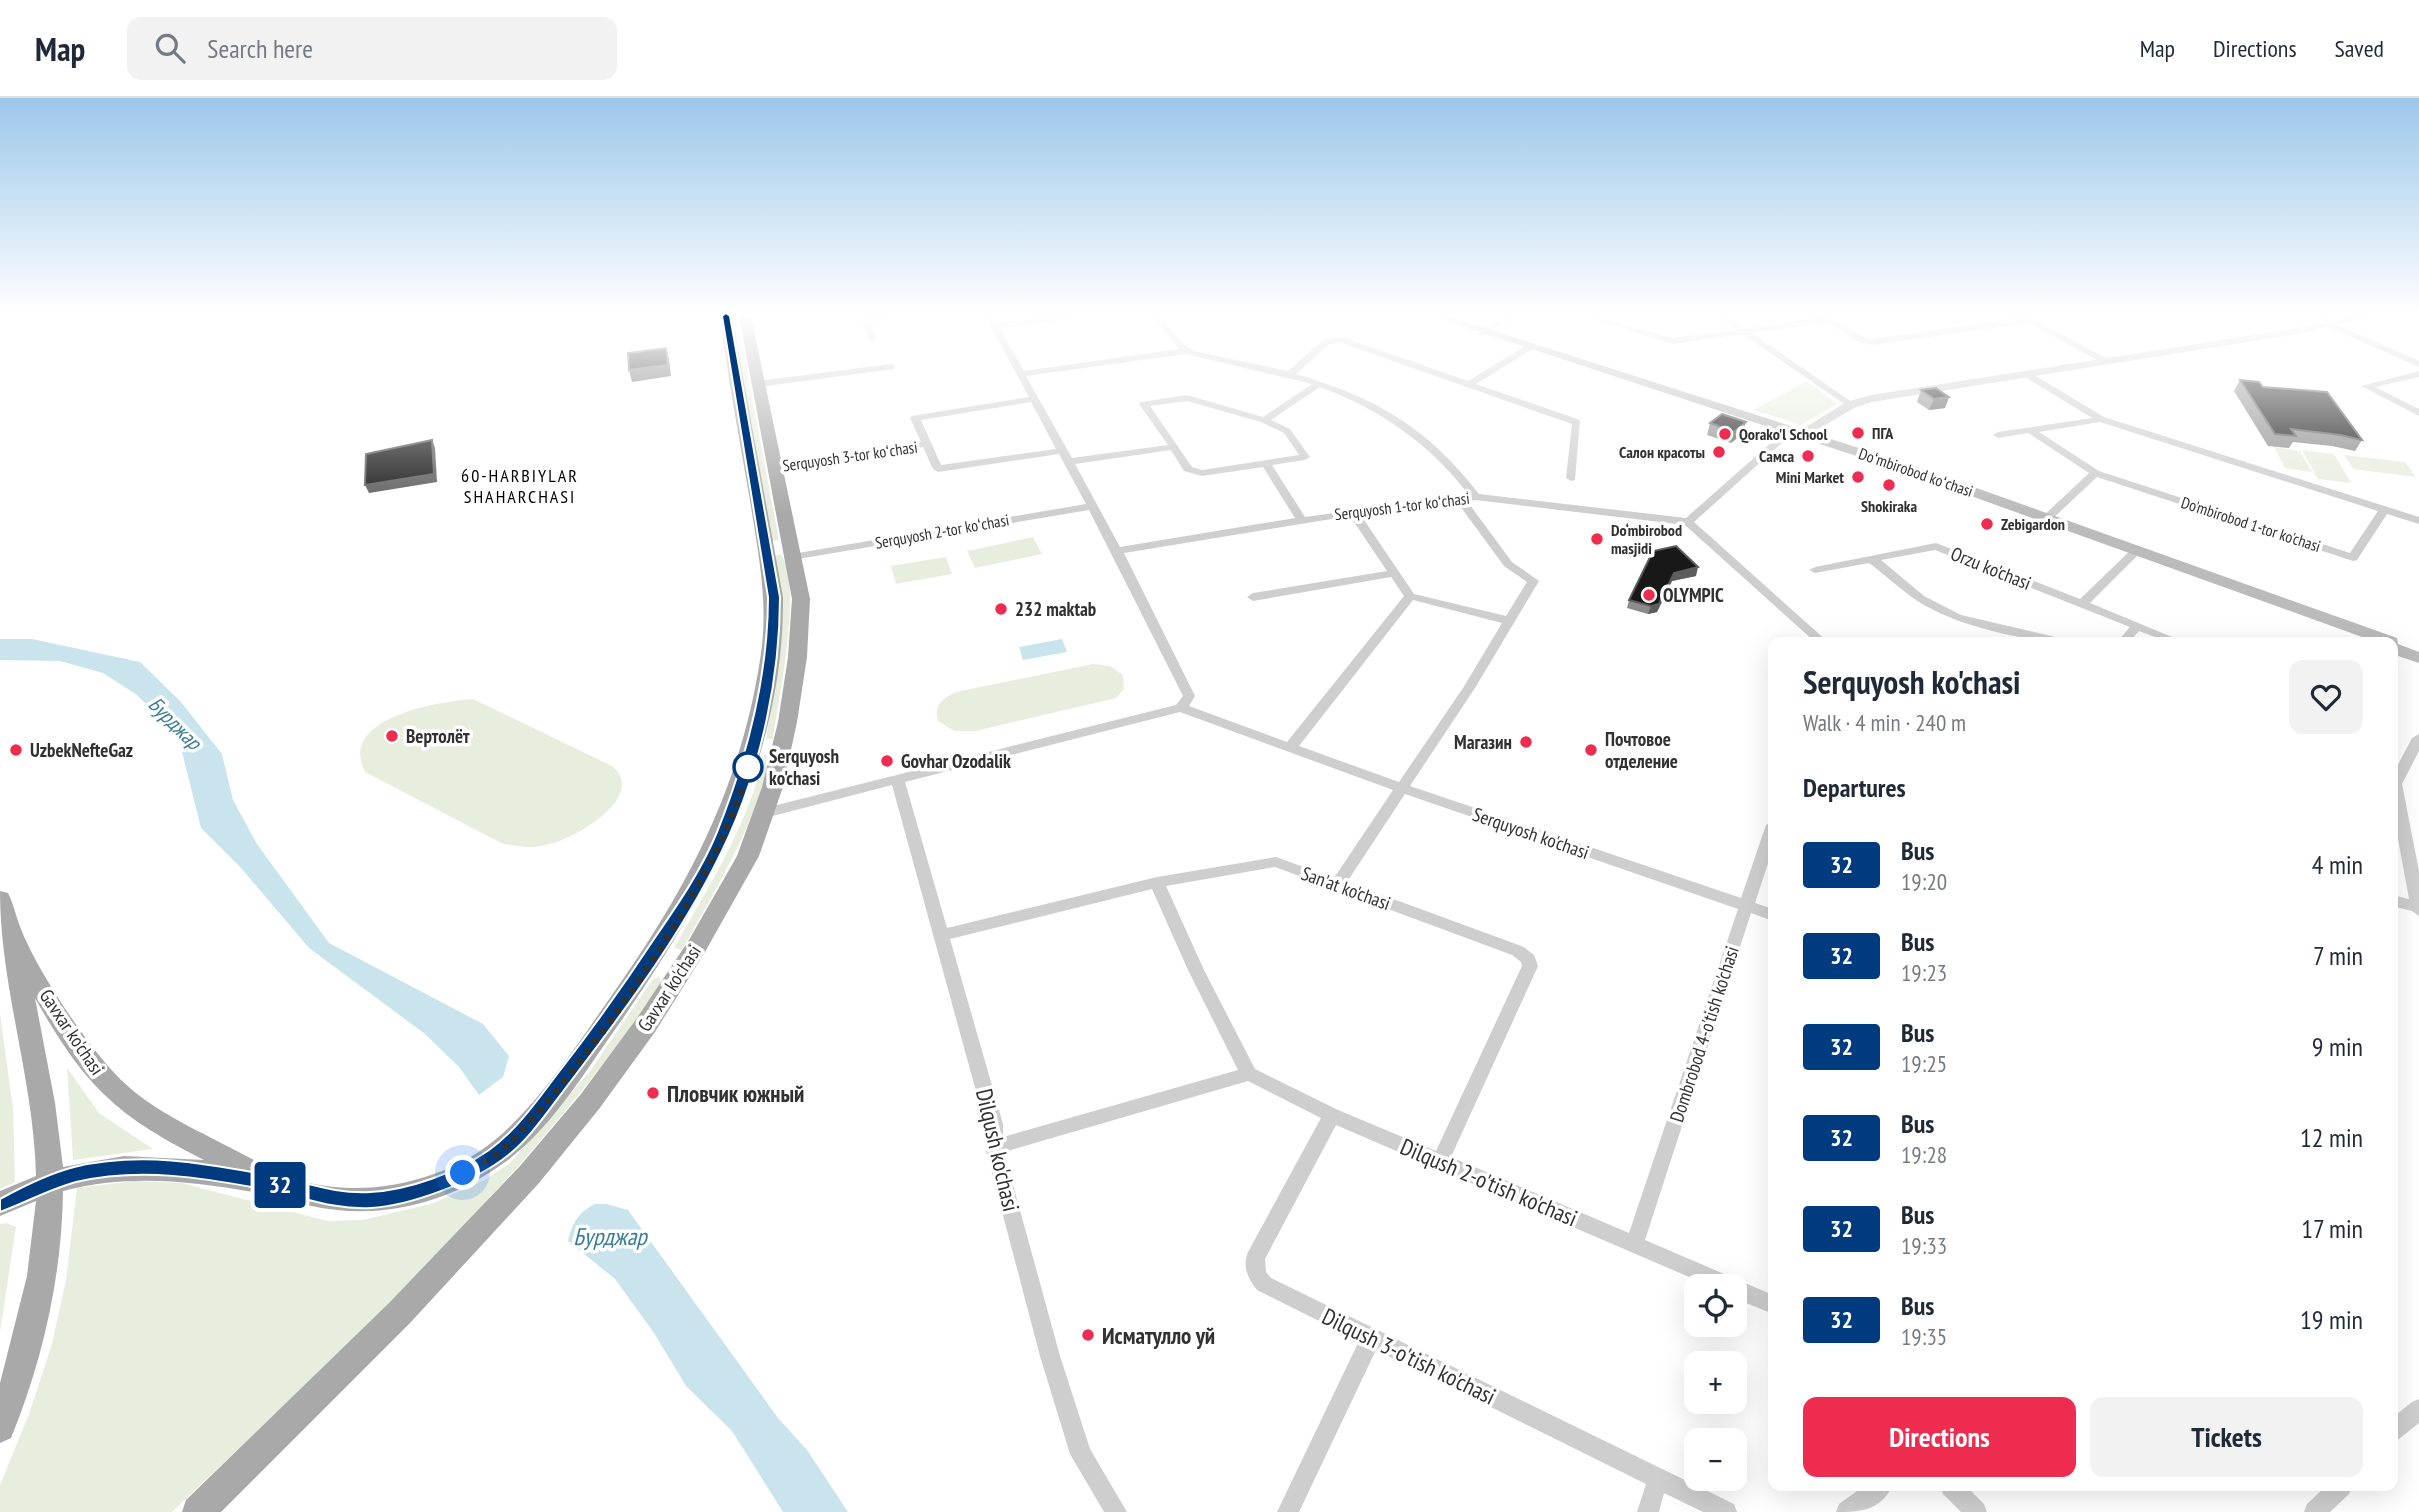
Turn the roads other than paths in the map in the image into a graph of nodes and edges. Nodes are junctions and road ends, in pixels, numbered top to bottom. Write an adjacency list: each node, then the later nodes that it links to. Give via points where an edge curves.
1 (737, 382): 38 (main road, Gavxar ko'chasi)
2 (774, 382): 12 (street)
3 (1027, 382): 14 (street)
4 (1312, 382): 13 (street)
5 (1468, 382): 11 (street)
6 (1632, 382): 20 (main road, Doʻmbirobod koʻchasi)
7 (1817, 382): 15 (street)
8 (1979, 382): 15 (street)
9 (2040, 382): 17 (street)
10 (2384, 382): 16 (street, via 2366,386)
11 (1471, 383): 28 (street, via 1577,422)
12 (758, 384): 26 (main road, Gavxar ko'chasi)
13 (1319, 384): 18 (street); 29 (street, via 1399,419 1457,469)
14 (1035, 399): 22 (street, Serquyosh 3-tor koʻchasi, via 915,418); 24 (street)
15 (1850, 405): 20 (street)
16 (2419, 413)
17 (2101, 419): 19 (street); 32 (street)
18 (1264, 420): 23 (street, via 1187,398 1144,404); 25 (street, via 1287,431 1305,457)
19 (2030, 430): 21 (street); 27 (street, Do'mbirobod 1-tor ko'chasi)
20 (1793, 435): 34 (main road, Doʻmbirobod koʻchasi); 37 (street)
21 (1998, 436)
22 (926, 444): 24 (street, Serquyosh 3-tor koʻchasi, via 938,469); 26 (street, Serquyosh 3-tor koʻchasi)
23 (1174, 447): 24 (street); 25 (street, via 1188,469 1198,473)
24 (1064, 457): 31 (street)
25 (1266, 464): 35 (street)
26 (774, 467): 39 (main road, Gavxar ko'chasi)
27 (2095, 473): 32 (street, Do'mbirobod 1-tor ko'chasi, via 2353,558); 34 (street)
28 (1572, 478)
29 (1476, 497): 30 (street, Serquyosh 1-tor koʻchasi); 37 (street, Serquyosh 1-tor koʻchasi)
30 (1459, 498): 33 (street, Serquyosh 1-tor koʻchasi); 48 (street, via 1508,564 1533,582)
31 (1092, 506): 39 (street, Serquyosh 2-tor koʻchasi); 40 (street)
32 (2384, 510): 36 (street)
33 (1353, 512): 35 (street, Serquyosh 1-tor koʻchasi); 44 (street)
34 (2046, 519): 41 (main road, Doʻmbirobod koʻchasi)
35 (1302, 520): 40 (street, Serquyosh 1-tor koʻchasi)
36 (2419, 521)
37 (1688, 522): 50 (street)
38 (765, 547): 39 (main road); 62 (main road, Gavxar ko'chasi, via 774,597 774,642)
39 (791, 550): 60 (main road, Gavxar ko'chasi, via 801,621)
40 (1117, 551): 58 (street, via 1189,696)
41 (2137, 551): 47 (street); 54 (main road, Doʻmbirobod koʻchasi); 55 (main road, Doʻmbirobod koʻchasi)
42 (1872, 559): 43 (street, Orzu ko'chasi); 47 (street, Orzu ko'chasi, via 1936,546); 51 (street, via 1920,598 1957,618)
43 (1815, 570)
44 (1395, 573): 45 (street); 46 (street)
45 (1410, 596): 48 (street); 61 (street)
46 (1253, 597)
47 (2082, 604): 49 (street, Orzu ko'chasi)
48 (1510, 621): 65 (street)
49 (2137, 626): 52 (street); 53 (street, Orzu ko'chasi)
50 (1816, 637)
51 (2039, 637)
52 (2127, 637)
53 (2165, 637)
54 (2364, 637)
55 (2373, 637)
56 (2398, 646): 57 (main road, Doʻmbirobod koʻchasi)
57 (2419, 655)
58 (1181, 708): 61 (street, Serquyosh ko'chasi); 64 (street)
59 (2419, 738): 63 (street)
60 (782, 747): 62 (main road); 67 (main road, Gavxar ko'chasi)
61 (1289, 749): 65 (street, Serquyosh ko'chasi)
62 (753, 751): 79 (main road, Gavxar ko'chasi, via 723,835)
63 (2398, 779)
64 (898, 781): 67 (street); 78 (street, Dilqush ko'chasi)
65 (1401, 788): 71 (street); 74 (street, Serquyosh ko'chasi)
66 (2398, 807): 69 (street)
67 (765, 813): 80 (main road, Gavxar ko'chasi, via 739,874)
68 (1768, 839): 74 (street, Dombrobod 4-o'tish ko'chasi)
69 (2416, 867): 75 (street)
70 (1157, 882): 71 (street, San'at ko'chasi, via 1276,862); 78 (street, San'at ko'chasi); 81 (street)
71 (1337, 885): 84 (street, San'at ko'chasi, via 1518,951 1528,959 1530,966)
72 (0, 899): 77 (main road)
73 (2398, 902): 75 (street)
74 (1745, 906): 76 (street, Serquyosh ko'chasi); 88 (street, Dombrobod 4-o'tish ko'chasi)
75 (2419, 909)
76 (1768, 913)
77 (12, 935): 85 (main road, via 44,1111); 86 (main road, Gavxar ko'chasi, via 80,1050 118,1094 164,1127)
78 (942, 935): 83 (street, Dilqush ko'chasi, via 994,1124)
79 (651, 959): 80 (main road); 86 (main road, Gavxar ko'chasi, via 558,1086 498,1154 447,1180 409,1193 361,1201 313,1196)
80 (685, 966): 100 (main road, Gavxar ko'chasi, via 592,1097 496,1209)
81 (1249, 1074): 82 (street, Dilqush 2-o'tish ko'chasi); 83 (street)
82 (1332, 1115): 84 (street, Dilqush 2-o'tish ko'chasi); 92 (street, Dilqush 3-o'tish ko'chasi, via 1255,1258 1257,1275 1264,1284)
83 (994, 1147): 101 (street, Dilqush ko'chasi, via 1081,1454)
84 (1440, 1161): 88 (street, Dilqush 2-o'tish ko'chasi)
85 (50, 1183): 86 (main road, via 95,1170 146,1166 197,1169); 87 (main road); 95 (main road, via 30,1330)
86 (276, 1184)
87 (0, 1204)
88 (1635, 1244): 89 (street, Dilqush 2-o'tish ko'chasi)
89 (1703, 1274)
90 (1747, 1294): 91 (street, Dilqush 2-o'tish ko'chasi)
91 (1768, 1303)
92 (1371, 1339): 96 (street, Dilqush 3-o'tish ko'chasi); 102 (street)
93 (2419, 1409): 94 (street)
94 (2398, 1425)
95 (0, 1427)
96 (1658, 1478): 103 (street); 104 (street, Dilqush 3-o'tish ko'chasi)
97 (1874, 1491): 105 (street)
98 (1956, 1491): 106 (street)
99 (2335, 1491): 107 (street)
100 (198, 1512)
101 (1116, 1512)
102 (1288, 1512)
103 (1648, 1512)
104 (1726, 1512)
105 (1847, 1512)
106 (1976, 1512)
107 (2315, 1512)

